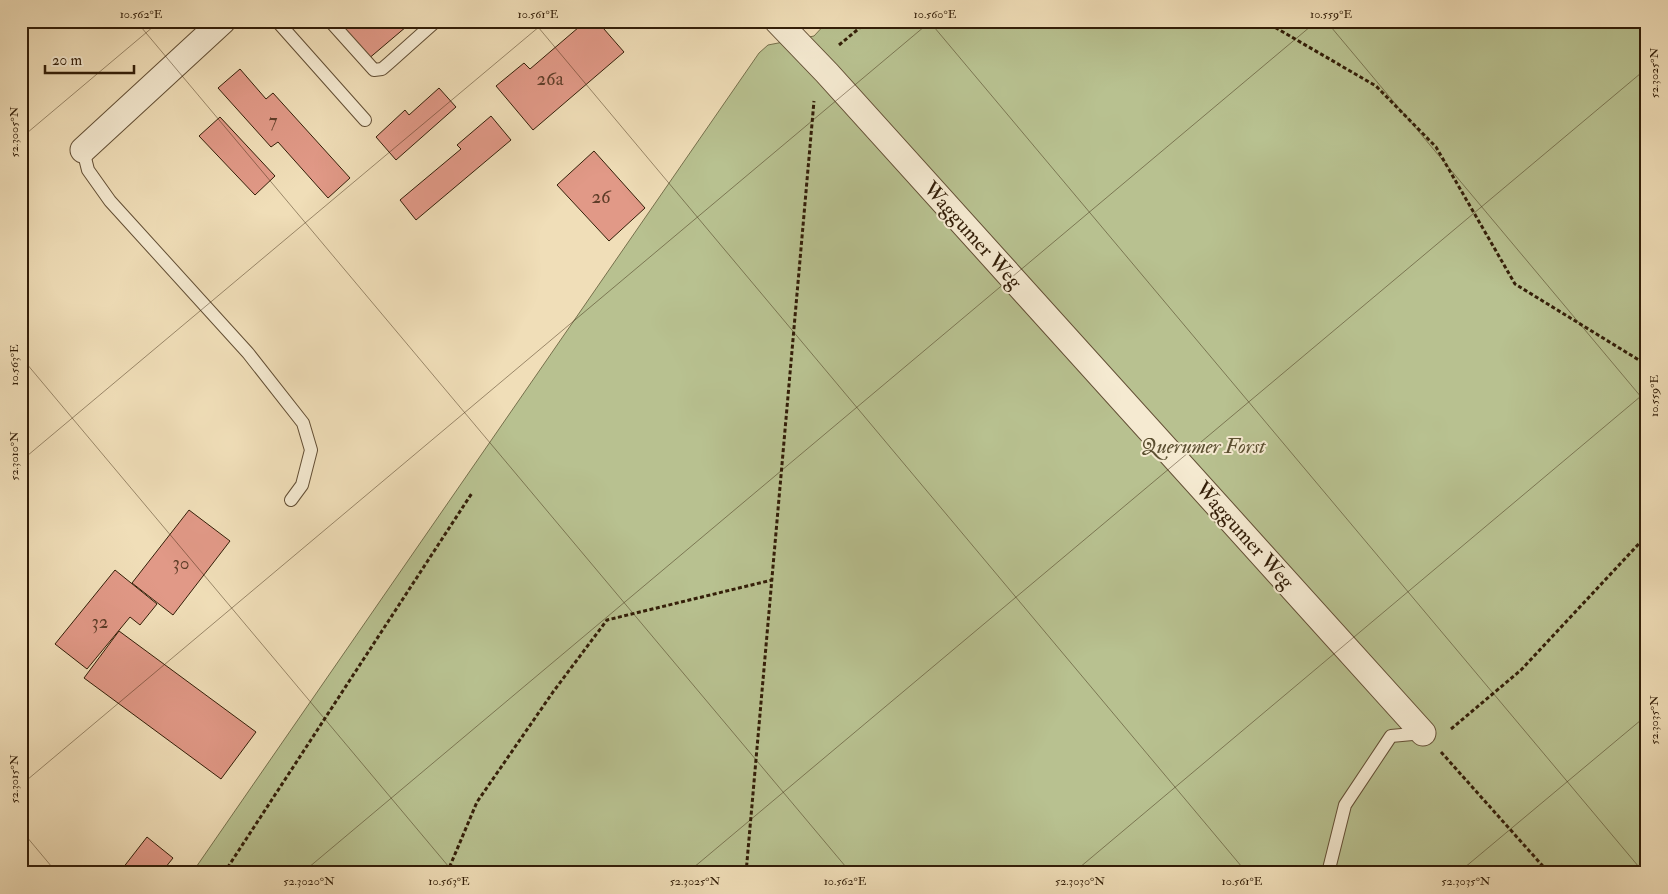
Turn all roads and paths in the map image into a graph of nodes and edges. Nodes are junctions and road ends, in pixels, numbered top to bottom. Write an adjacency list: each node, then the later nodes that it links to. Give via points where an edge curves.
1 (223, 21): 10 (street)
2 (277, 21): 9 (lane)
3 (330, 21): 4 (lane, via 374,70 382,69)
4 (436, 21)
5 (868, 21): 8 (path)
6 (1264, 21): 11 (path, via 1376,86 1436,147 1515,284)
7 (789, 26): 8 (street, Waggumer Weg)
8 (818, 63): 15 (path); 16 (street, Waggumer Weg)
9 (365, 120)
10 (83, 150): 13 (lane, via 88,170 110,201 248,353 303,423 311,450 302,484)
11 (1647, 365)
12 (472, 493): 17 (path)
13 (291, 500)
14 (1647, 535): 16 (path, via 1521,670 1441,737)
15 (772, 580): 18 (path, via 607,620 477,802); 19 (path)
16 (1424, 733): 20 (lane, via 1391,736 1345,805); 21 (path)
17 (224, 873)
18 (447, 873)
19 (746, 873)
20 (1328, 873)
21 (1549, 873)

